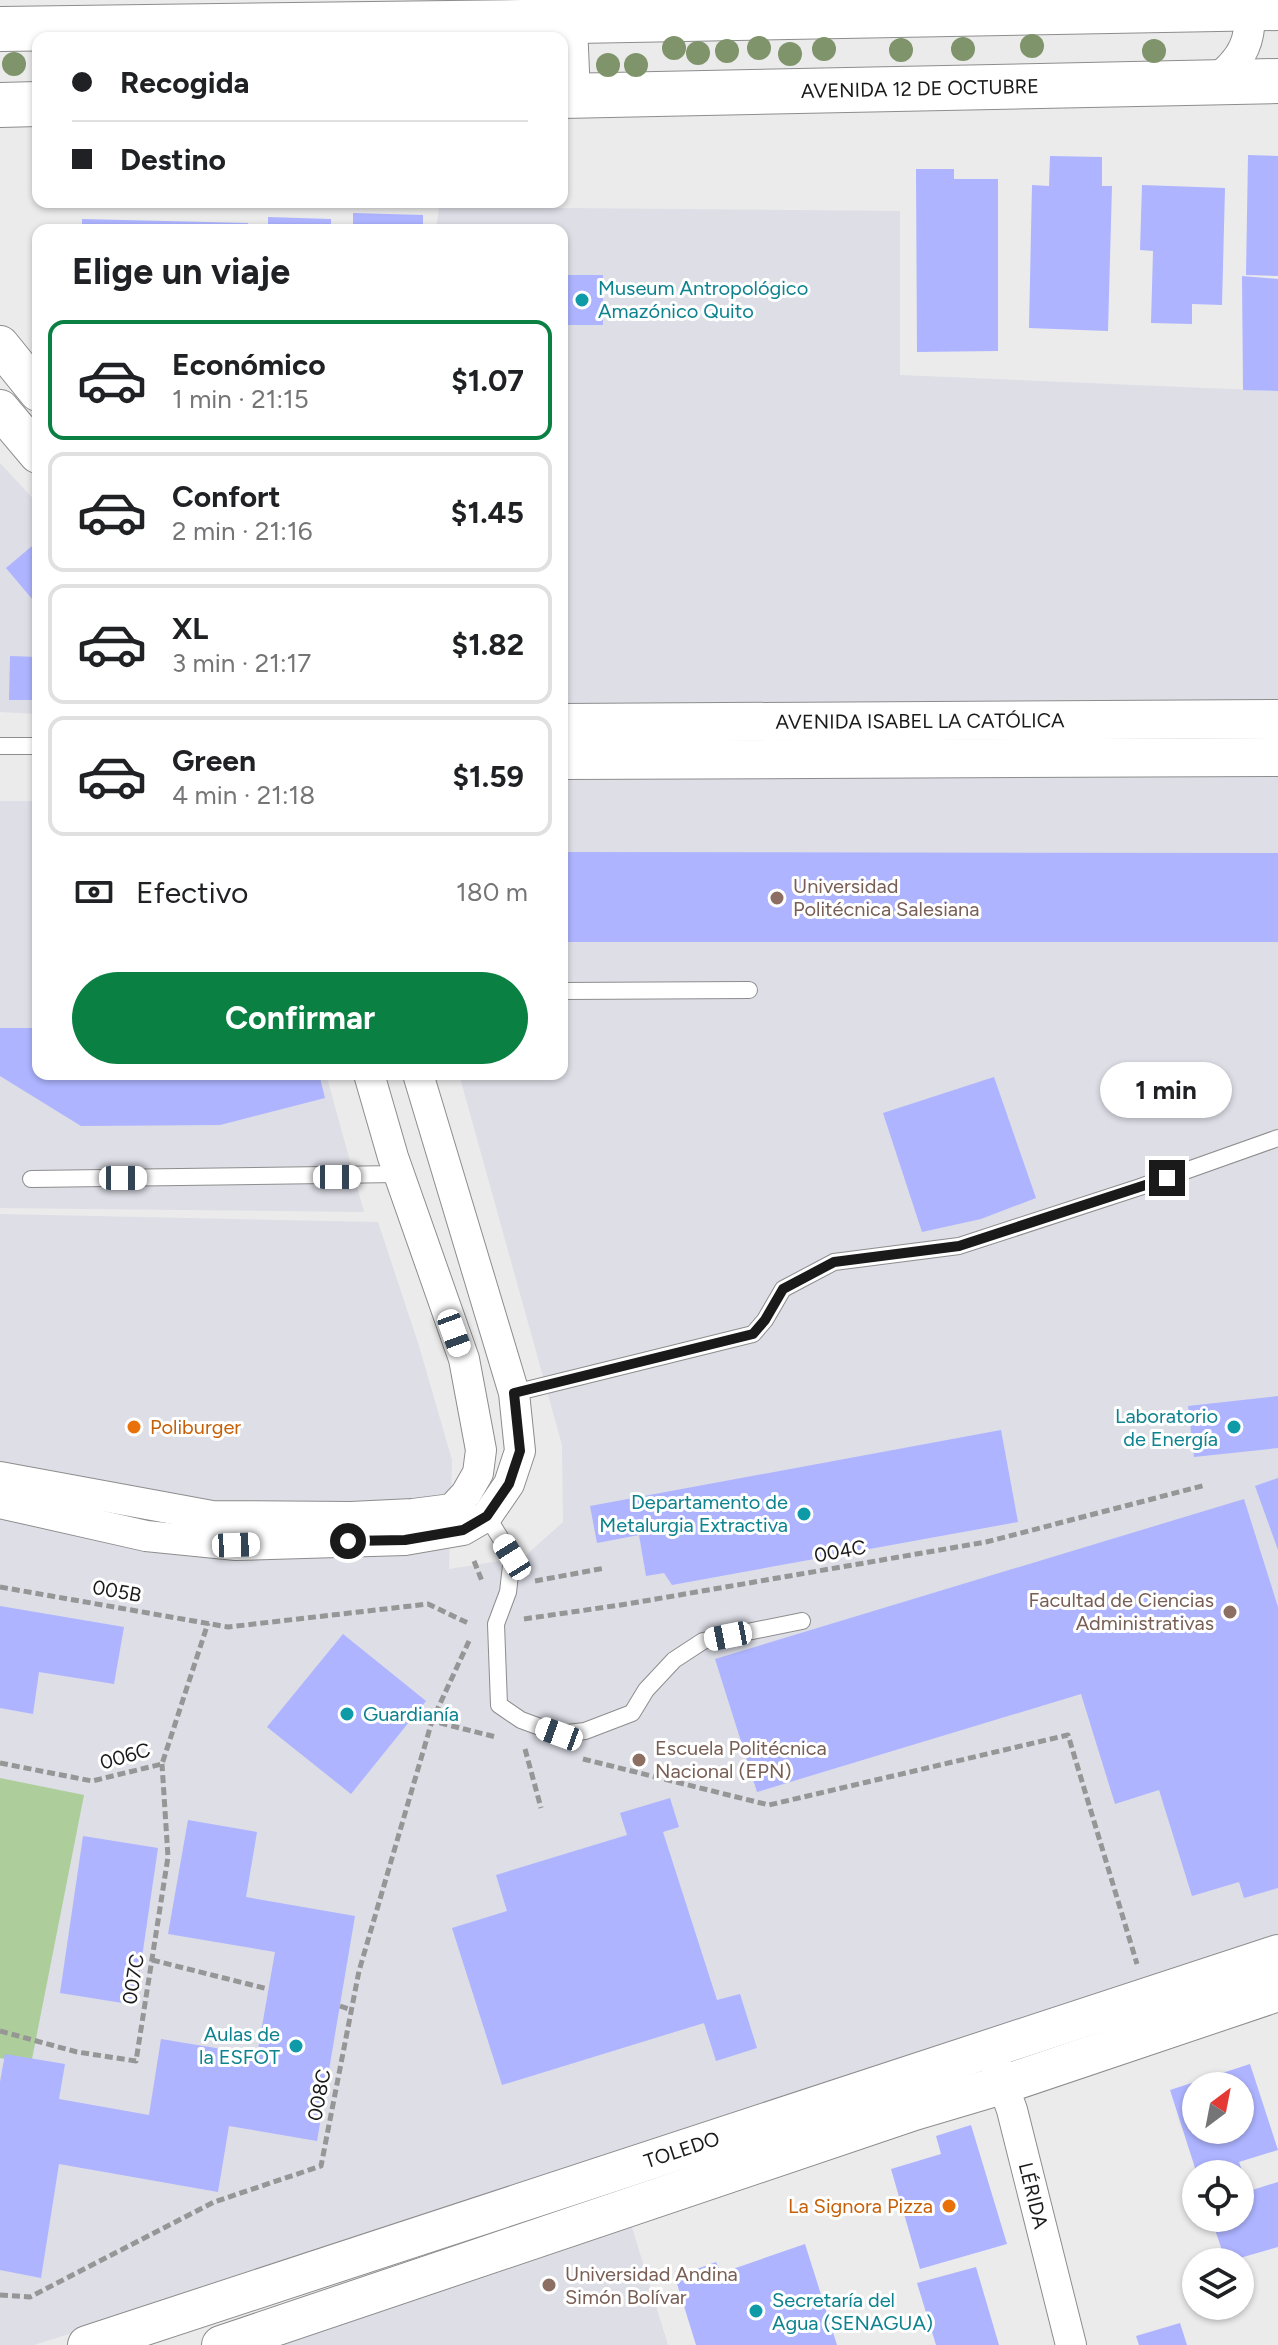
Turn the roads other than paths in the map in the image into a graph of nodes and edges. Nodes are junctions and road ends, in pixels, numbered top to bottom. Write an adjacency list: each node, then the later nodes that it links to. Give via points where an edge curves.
1 (1259, 5): 2 (main road); 6 (street, via 1244,49)
2 (783, 8): 3 (main road)
3 (572, 10): 4 (main road, via 98,17); 7 (street)
4 (0, 29)
5 (1278, 81): 6 (main road, AVENIDA 12 DE OCTUBRE)
6 (1212, 83): 7 (main road, AVENIDA 12 DE OCTUBRE)
7 (569, 96)
8 (32, 104): 9 (main road)
9 (0, 105)
10 (0, 345): 11 (street)
11 (32, 385)
12 (1278, 719): 13 (street, AVENIDA ISABEL LA CATÓLICA)
13 (568, 723)
14 (0, 746): 15 (lane)
15 (32, 746)
16 (1278, 757): 17 (street, AVENIDA ISABEL LA CATÓLICA)
17 (568, 760)
18 (749, 990): 19 (lane)
19 (568, 991)
20 (371, 1080): 23 (street)
21 (420, 1080): 25 (street)
22 (1278, 1138): 25 (lane, via 959,1246 834,1262 783,1289 753,1334)
23 (399, 1174): 24 (lane); 26 (street, via 464,1359 481,1450)
24 (31, 1179)
25 (514, 1393): 28 (street, via 520,1451)
26 (478, 1473): 27 (street, via 452,1509 351,1517 212,1516); 28 (street)
27 (0, 1477)
28 (509, 1484): 30 (street)
29 (0, 1503): 30 (street, via 146,1536 236,1545 405,1540)
30 (475, 1523): 31 (lane, via 512,1557 508,1592 496,1624 499,1705 559,1734 585,1731 632,1713 665,1670 703,1641)
31 (802, 1621)
32 (1278, 1954): 34 (street, TOLEDO)
33 (1278, 1992): 35 (street, TOLEDO)
34 (990, 2048): 35 (street, LÉRIDA); 36 (street, TOLEDO)
35 (1005, 2084): 37 (street, TOLEDO); 38 (street, LÉRIDA)
36 (87, 2345)
37 (221, 2345)
38 (1071, 2345)

